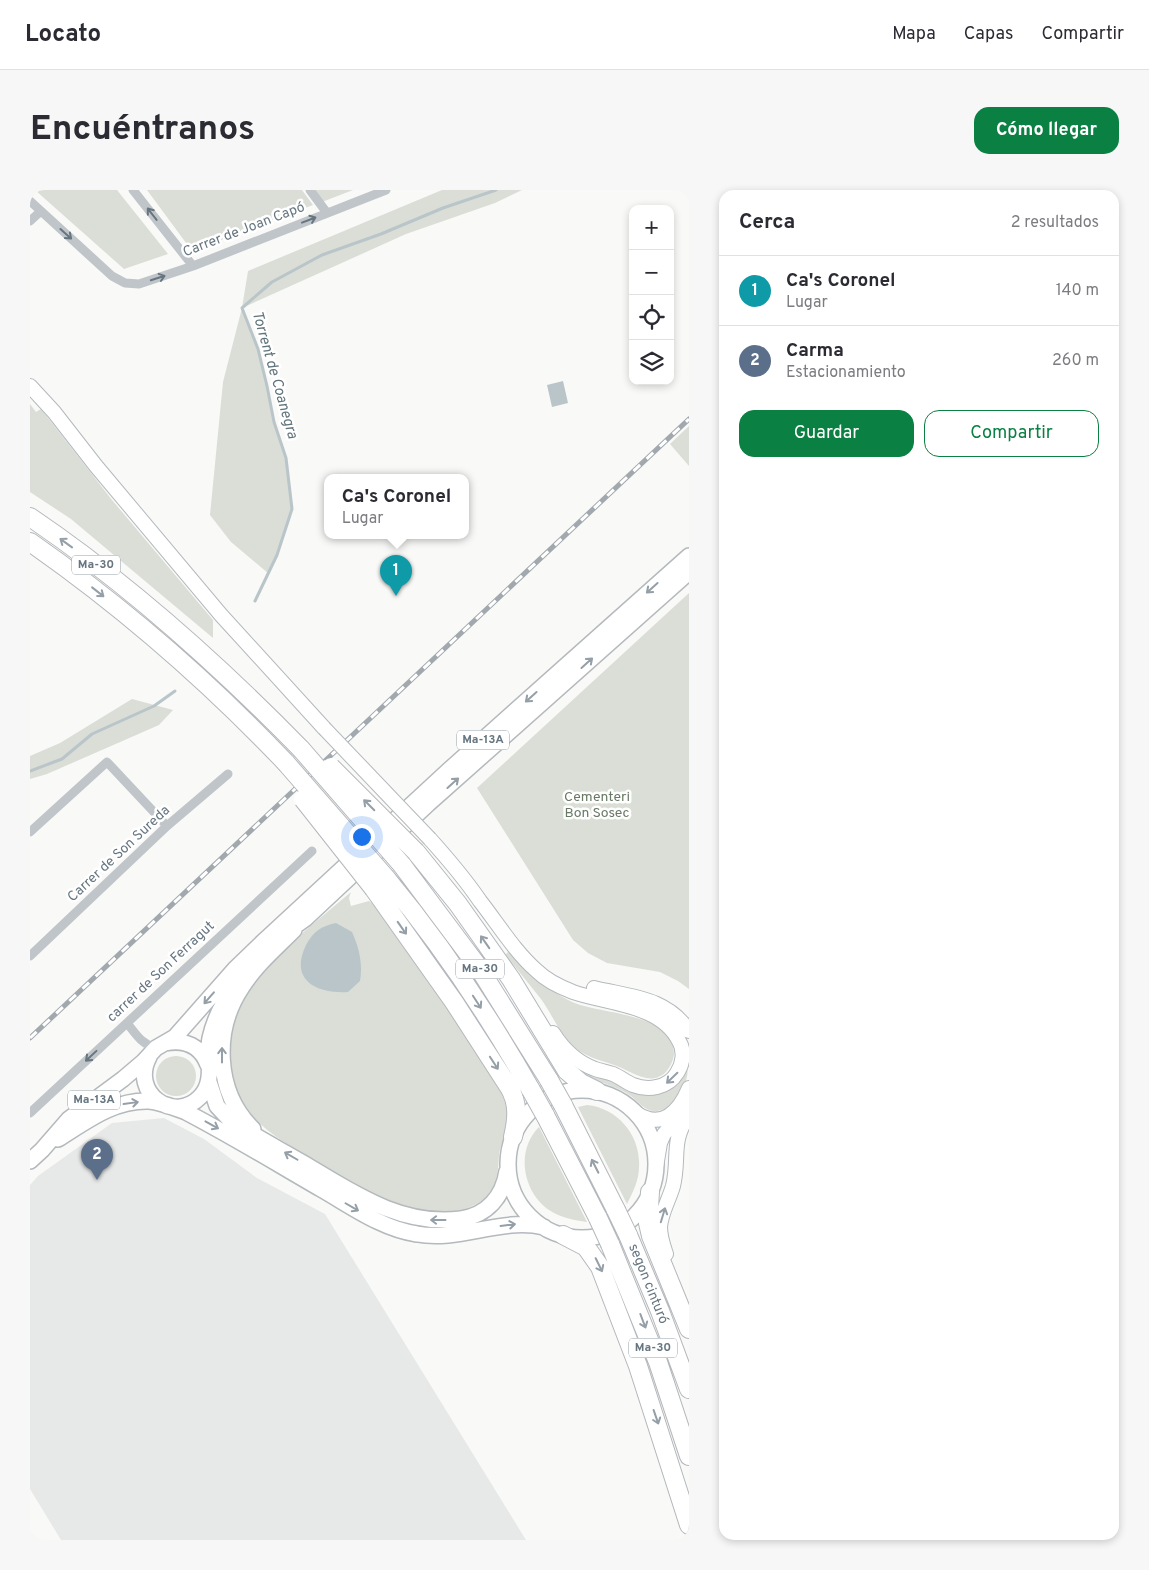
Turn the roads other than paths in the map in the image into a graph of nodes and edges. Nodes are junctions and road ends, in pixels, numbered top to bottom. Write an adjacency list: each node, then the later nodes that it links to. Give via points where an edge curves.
1 (133, 190): 8 (street, one-way to 1)
2 (310, 190): 6 (street)
3 (386, 190): 6 (street, Carrer de Joan Capó)
4 (30, 201): 5 (street)
5 (41, 211): 7 (street); 8 (street, Carrer de Joan Capó, one-way to 8, via 112,276 125,283 139,284)
6 (327, 213): 8 (street, Carrer de Joan Capó, one-way to 6)
7 (30, 222)
8 (193, 266)
9 (30, 376): 11 (street)
10 (30, 386): 11 (street)
11 (54, 412): 25 (street, bridge, via 221,615 430,839 538,973 582,995)
12 (30, 518): 16 (highway, Ma-30, one-way to 12, via 160,616)
13 (30, 542): 21 (highway, Ma-30, one-way to 21, bridge, via 152,635 217,694)
14 (689, 556): 30 (main road, Ma-13A, one-way to 30, via 280,926 235,969 175,1037)
15 (689, 572): 22 (main road, Ma-13A, one-way to 15)
16 (304, 746): 24 (highway, one-way to 16, bridge, via 458,904 416,852); 50 (highway, segon cinturó / Ma-30, one-way to 16, bridge, via 628,1235 564,1104 479,968 402,864)
17 (228, 774): 18 (street, Carrer de Son Sureda)
18 (166, 826): 19 (street, via 106,762); 23 (street, Carrer de Son Sureda)
19 (30, 832)
20 (312, 851): 27 (street, carrer de Son Ferragut)
21 (380, 883): 40 (highway, one-way to 40, via 512,1092 516,1108); 51 (highway, segon cinturó / Ma-30, one-way to 51, bridge, via 421,921 493,1026 546,1115 610,1244 658,1362)
22 (305, 918): 31 (main road, Ma-13A, via 249,967 228,995 210,1039); 41 (main road, one-way to 22, via 243,1118 228,1089 222,1057 225,1026 235,997 247,979)
23 (30, 956)
24 (510, 979): 25 (street, one-way to 24, via 654,1016 676,1036 682,1048 682,1059 680,1069 670,1081 656,1087 639,1087 581,1062 562,1046 535,1006); 34 (highway, via 567,1071)
25 (615, 997): 26 (street, via 641,993 659,998 678,1009); 28 (street, via 649,1000 666,1008); 29 (street, via 660,1012 677,1025)
26 (689, 1021)
27 (127, 1022): 30 (street, via 140,1040); 37 (street, carrer de Son Ferragut, one-way to 37)
28 (689, 1031)
29 (689, 1046)
30 (156, 1049): 31 (main road, via 182,1041 199,1050); 36 (main road, via 144,1071 144,1080 152,1096); 42 (main road, Ma-13A, via 123,1079 69,1119)
31 (209, 1066): 32 (main road, Ma-13A)
32 (209, 1082): 36 (main road, Ma-13A, via 194,1102 185,1106); 41 (main road, via 213,1098 226,1117)
33 (689, 1088): 38 (street, via 680,1105 667,1117 651,1120)
34 (597, 1091): 38 (main road, via 621,1100); 40 (main road, via 571,1091 552,1098 523,1119)
35 (689, 1105): 45 (street, via 664,1134)
36 (167, 1106): 42 (main road, Ma-13A, one-way to 36, via 90,1118 115,1106 149,1101); 47 (main road, one-way to 47, via 209,1124 370,1217 406,1232 439,1236 507,1224)
37 (30, 1113)
38 (636, 1113): 45 (main road, via 653,1141)
39 (689, 1115): 49 (street, one-way to 39, via 660,1231 674,1179 678,1136)
40 (513, 1137): 44 (main road)
41 (267, 1142): 44 (main road, one-way to 41, via 500,1192 487,1209 463,1218 427,1220 398,1214 376,1204)
42 (42, 1150): 43 (main road, Ma-13A)
43 (30, 1161)
44 (508, 1164): 47 (main road, via 517,1197 527,1212)
45 (656, 1167): 46 (main road)
46 (650, 1192): 48 (main road, via 634,1219 620,1229 593,1237); 49 (highway, via 648,1223 651,1236)
47 (544, 1227): 48 (main road)
48 (563, 1235): 52 (highway, one-way to 52, via 586,1248 600,1267 638,1366)
49 (689, 1329)
50 (689, 1389)
51 (689, 1456)
52 (689, 1525)

